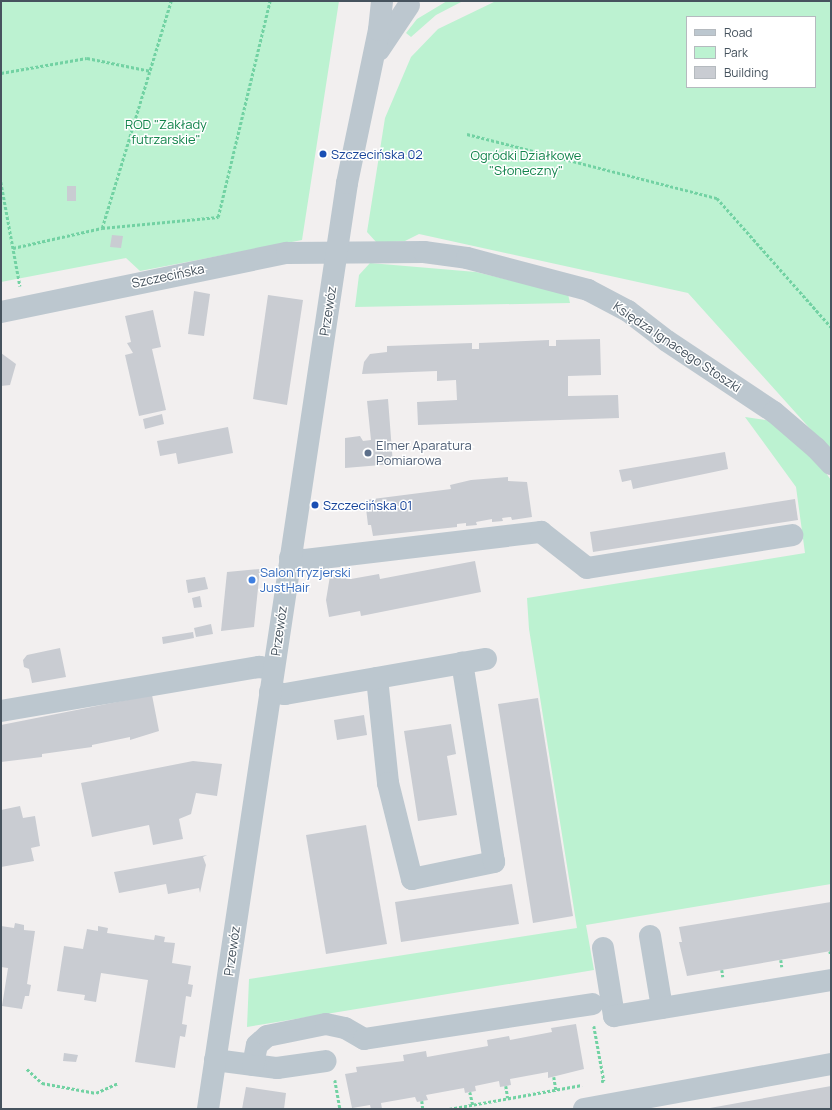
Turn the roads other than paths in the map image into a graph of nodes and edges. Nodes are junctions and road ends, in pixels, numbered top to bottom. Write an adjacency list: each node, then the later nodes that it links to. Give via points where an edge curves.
1 (382, 1): 3 (street, Przewóz)
2 (410, 2): 3 (street, Przewóz)
3 (373, 59): 4 (street, Przewóz, via 358,120)
4 (337, 251): 5 (street, Szczecińska, via 287,253); 6 (street, Księdza Ignacego Stoszki, via 438,254 528,272 588,290 628,311 667,341 774,412); 8 (street, Przewóz)
5 (1, 312)
6 (831, 464)
7 (792, 535): 8 (street, via 587,568 541,532 305,560)
8 (290, 558): 11 (street, Przewóz)
9 (486, 659): 10 (street)
10 (462, 663): 12 (street); 12 (street, via 494,862 412,879 388,782)
11 (273, 669): 13 (street, Przewóz); 14 (street, via 259,667)
12 (377, 678): 13 (street, via 285,694)
13 (270, 692): 20 (street, Przewóz)
14 (1, 711)
15 (650, 936): 19 (street)
16 (603, 948): 19 (street, via 614,1016)
17 (831, 980): 19 (street)
18 (591, 1004): 23 (street, via 364,1039 345,1028 326,1024 267,1036 258,1044)
19 (662, 1008)
20 (215, 1060): 23 (street); 24 (street, Przewóz)
21 (326, 1061): 23 (street, via 277,1068)
22 (831, 1064): 25 (street)
23 (253, 1065)
24 (208, 1109)
25 (584, 1109)

